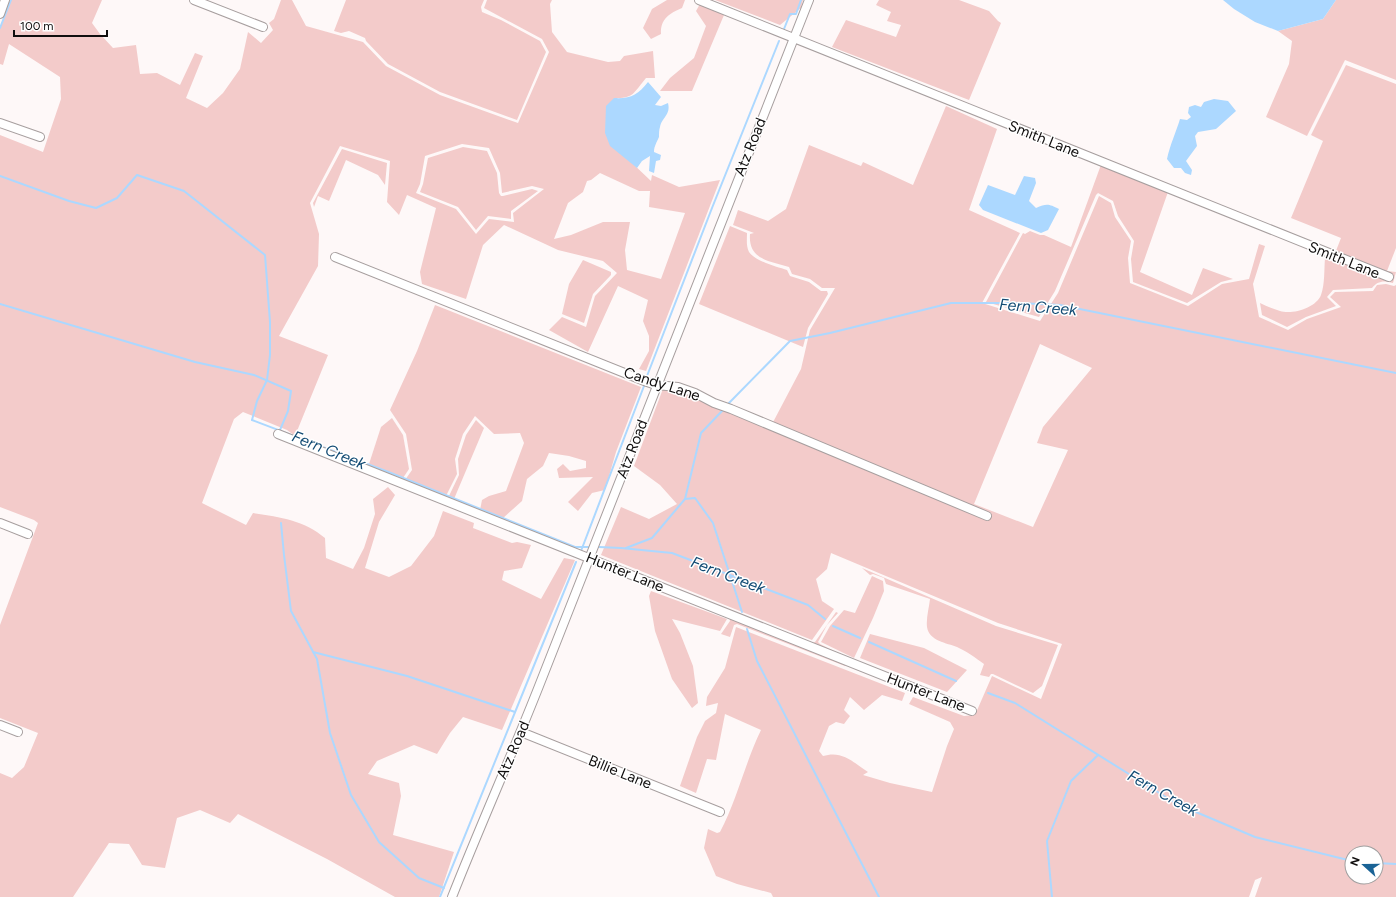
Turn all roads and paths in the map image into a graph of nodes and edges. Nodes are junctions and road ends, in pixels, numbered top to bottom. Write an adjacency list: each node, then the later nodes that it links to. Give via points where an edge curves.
1 (6, 0): 5 (street)
2 (194, 0): 6 (street)
3 (699, 0): 7 (street, Smith Lane)
4 (809, 0): 7 (street, Atz Road)
5 (0, 14)
6 (263, 27)
7 (794, 38): 11 (street, Smith Lane); 12 (street, Atz Road)
8 (0, 123): 9 (street)
9 (40, 137)
10 (335, 257): 12 (street, Candy Lane)
11 (1388, 277)
12 (656, 385): 14 (street, Candy Lane, via 678,387 695,393); 17 (street, Atz Road)
13 (278, 434): 17 (street, Hunter Lane)
14 (987, 516)
15 (0, 523): 16 (street)
16 (28, 534)
17 (589, 558): 18 (street, Hunter Lane); 21 (street, Atz Road)
18 (972, 711)
19 (0, 725): 20 (street)
20 (18, 732)
21 (521, 732): 22 (street, Billie Lane); 23 (street, Atz Road)
22 (720, 812)
23 (452, 897)

